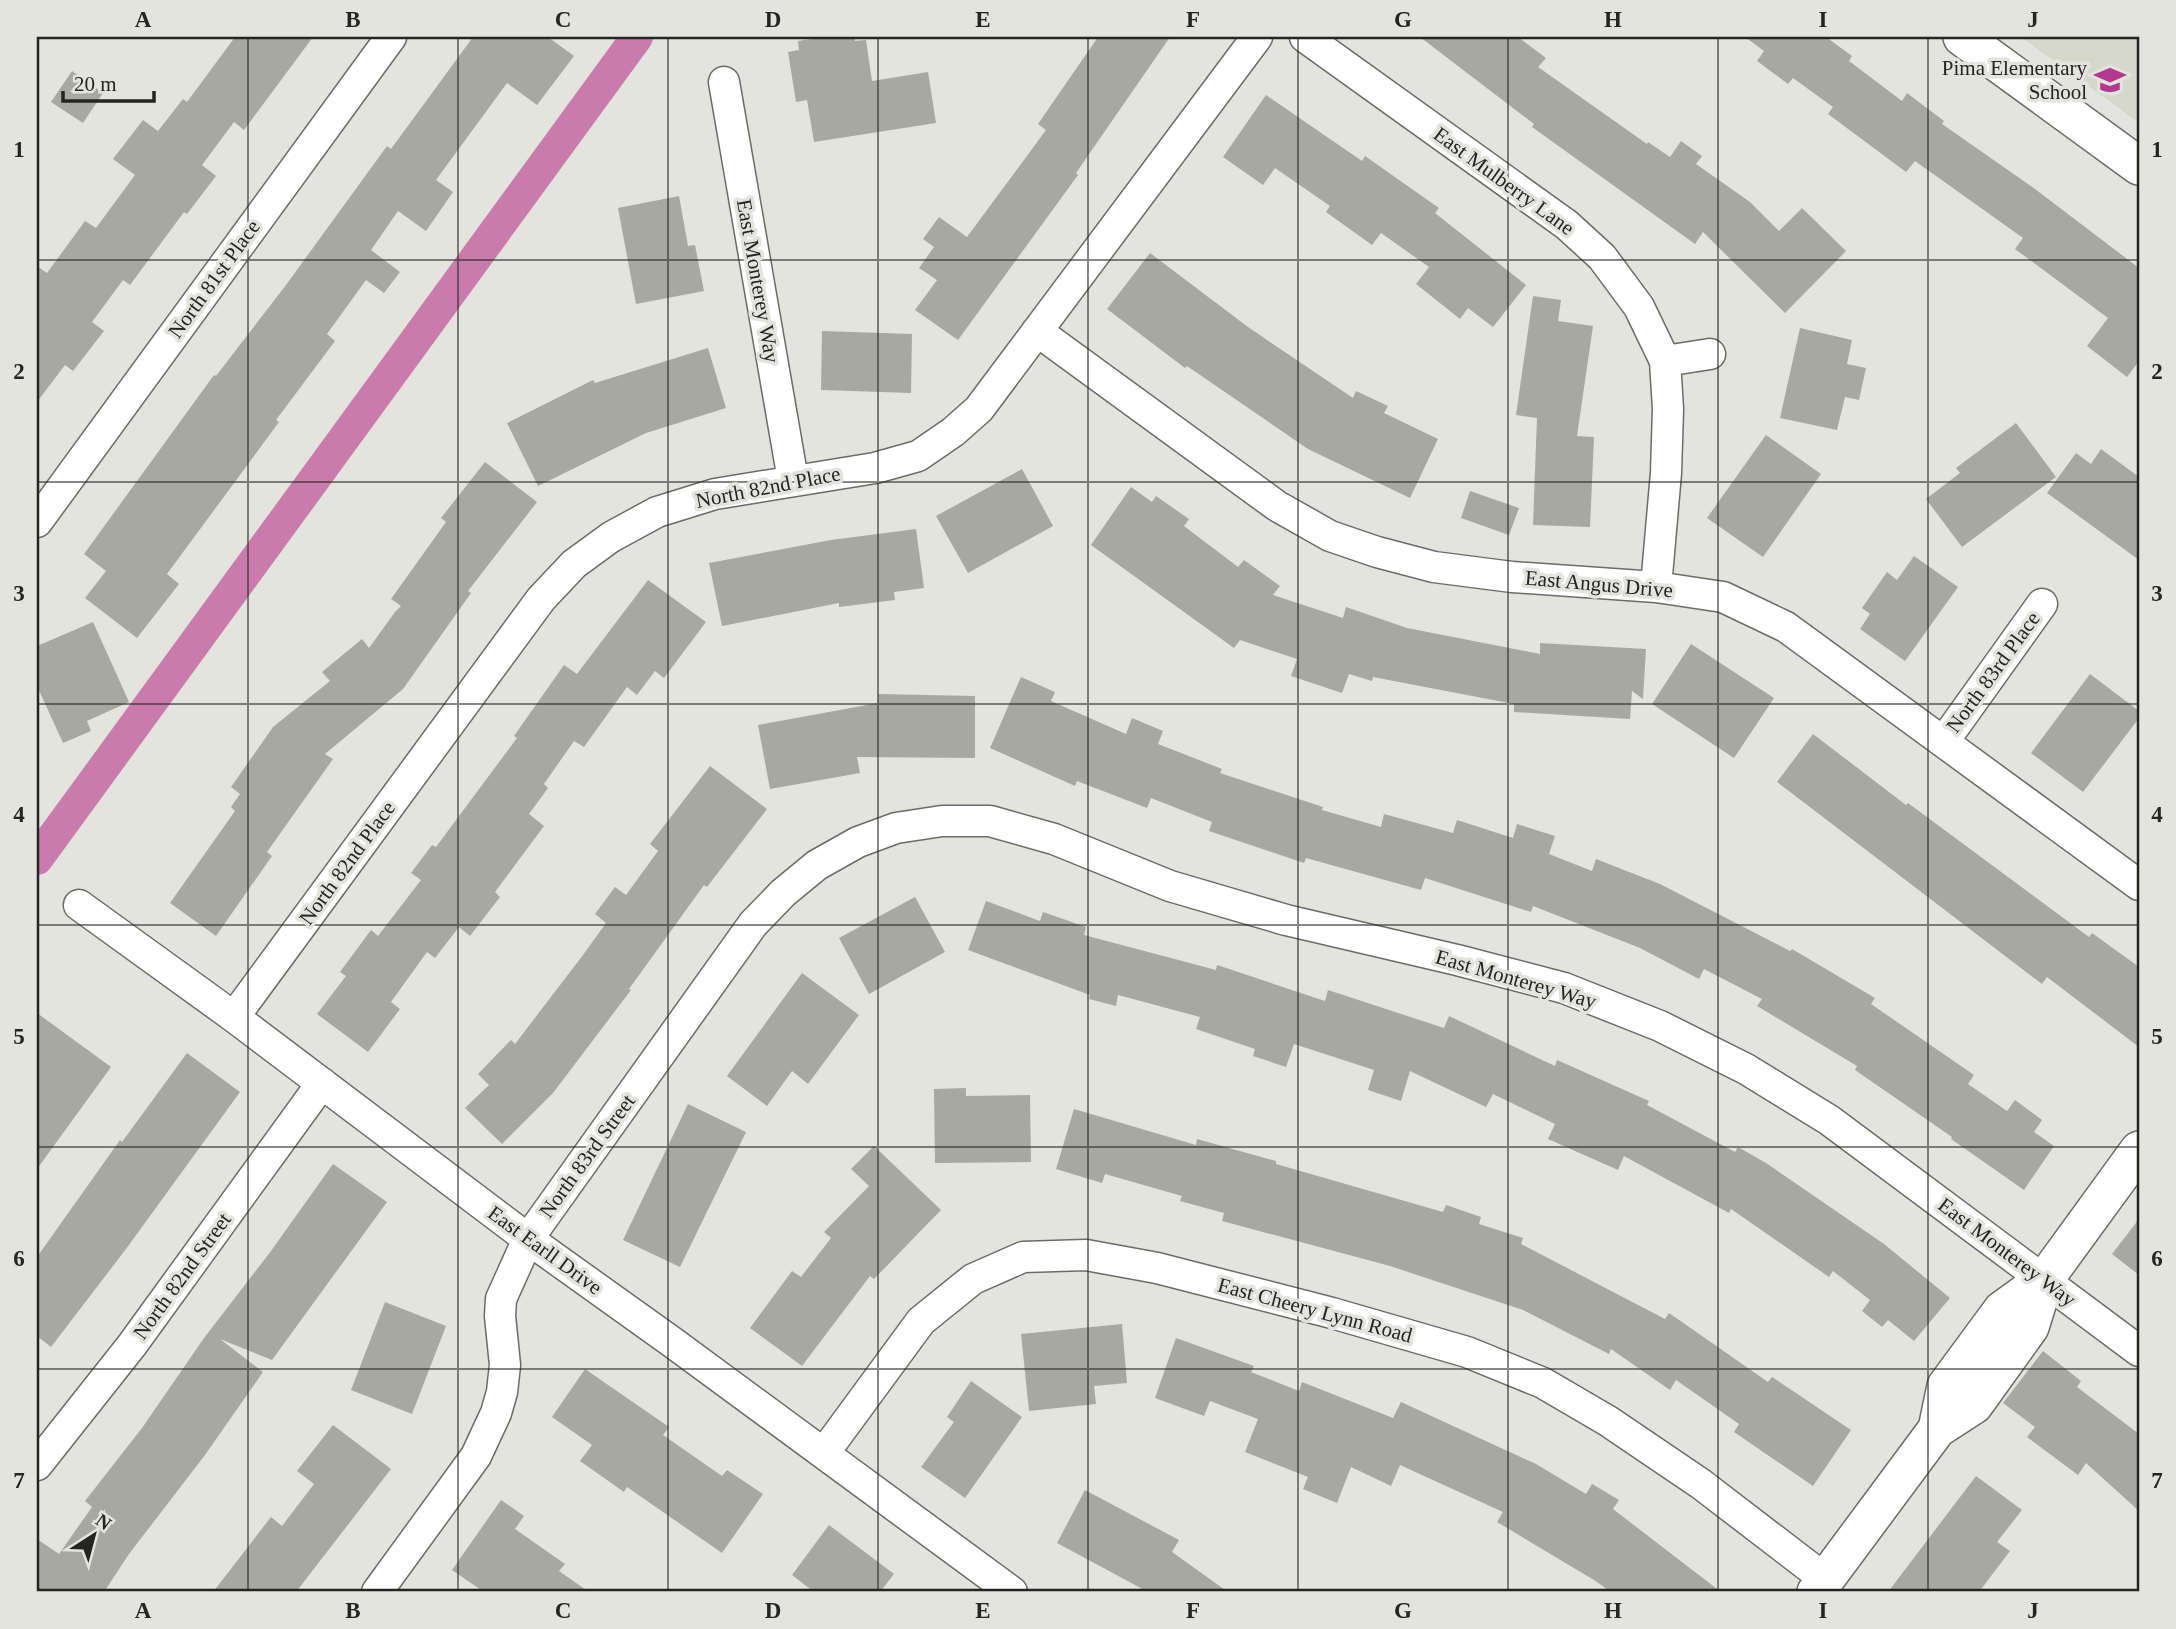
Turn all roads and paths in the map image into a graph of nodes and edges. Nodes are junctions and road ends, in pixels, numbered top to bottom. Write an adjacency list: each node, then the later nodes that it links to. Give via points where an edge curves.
1 (391, 37): 11 (street, North 81st Place)
2 (1256, 37): 7 (street, North 82nd Place)
3 (1305, 37): 9 (street, East Mulberry Lane, via 1567,226 1602,257 1639,307)
4 (1962, 37): 6 (street)
5 (724, 82): 10 (street, East Monterey Way)
6 (2139, 166)
7 (1037, 331): 10 (street, North 82nd Place, via 979,409 918,456 875,468); 12 (street, East Angus Drive, via 1277,506 1330,536 1434,567)
8 (1710, 354): 9 (street)
9 (1665, 361): 12 (street, East Mulberry Lane, via 1666,473)
10 (793, 480): 18 (street, North 82nd Place, via 715,494 657,512 611,537 574,565 541,599)
11 (37, 522)
12 (1656, 587): 14 (street, East Angus Drive, via 1723,597 1786,627)
13 (2042, 604): 14 (street, North 83rd Place)
14 (1944, 741): 16 (street, East Angus Drive)
15 (817, 865): 21 (street, North 83rd Street, via 753,924); 22 (street, East Monterey Way, via 896,828 942,821 990,821 1054,839 1170,886 1286,920 1564,988 1660,1026 1746,1069 1829,1120)
16 (2139, 885)
17 (79, 905): 18 (street, East Earll Drive)
18 (234, 1017): 19 (street, East Earll Drive)
19 (322, 1083): 21 (street, East Earll Drive); 25 (street, North 82nd Street, via 132,1345)
20 (2139, 1150): 22 (street)
21 (528, 1239): 24 (street, East Earll Drive); 28 (street, North 83rd Street, via 501,1299 505,1365 496,1413 476,1455)
22 (2045, 1279): 23 (street, East Monterey Way); 26 (street, via 2002,1310 1946,1386 1937,1429)
23 (2139, 1351)
24 (824, 1453): 26 (street, East Cheery Lynn Road, via 921,1321 973,1279 1023,1257 1086,1255 1157,1268 1356,1320 1467,1352 1543,1383 1701,1484); 27 (street, East Earll Drive)
25 (37, 1465)
26 (1821, 1586)
27 (993, 1587)
28 (377, 1592)

